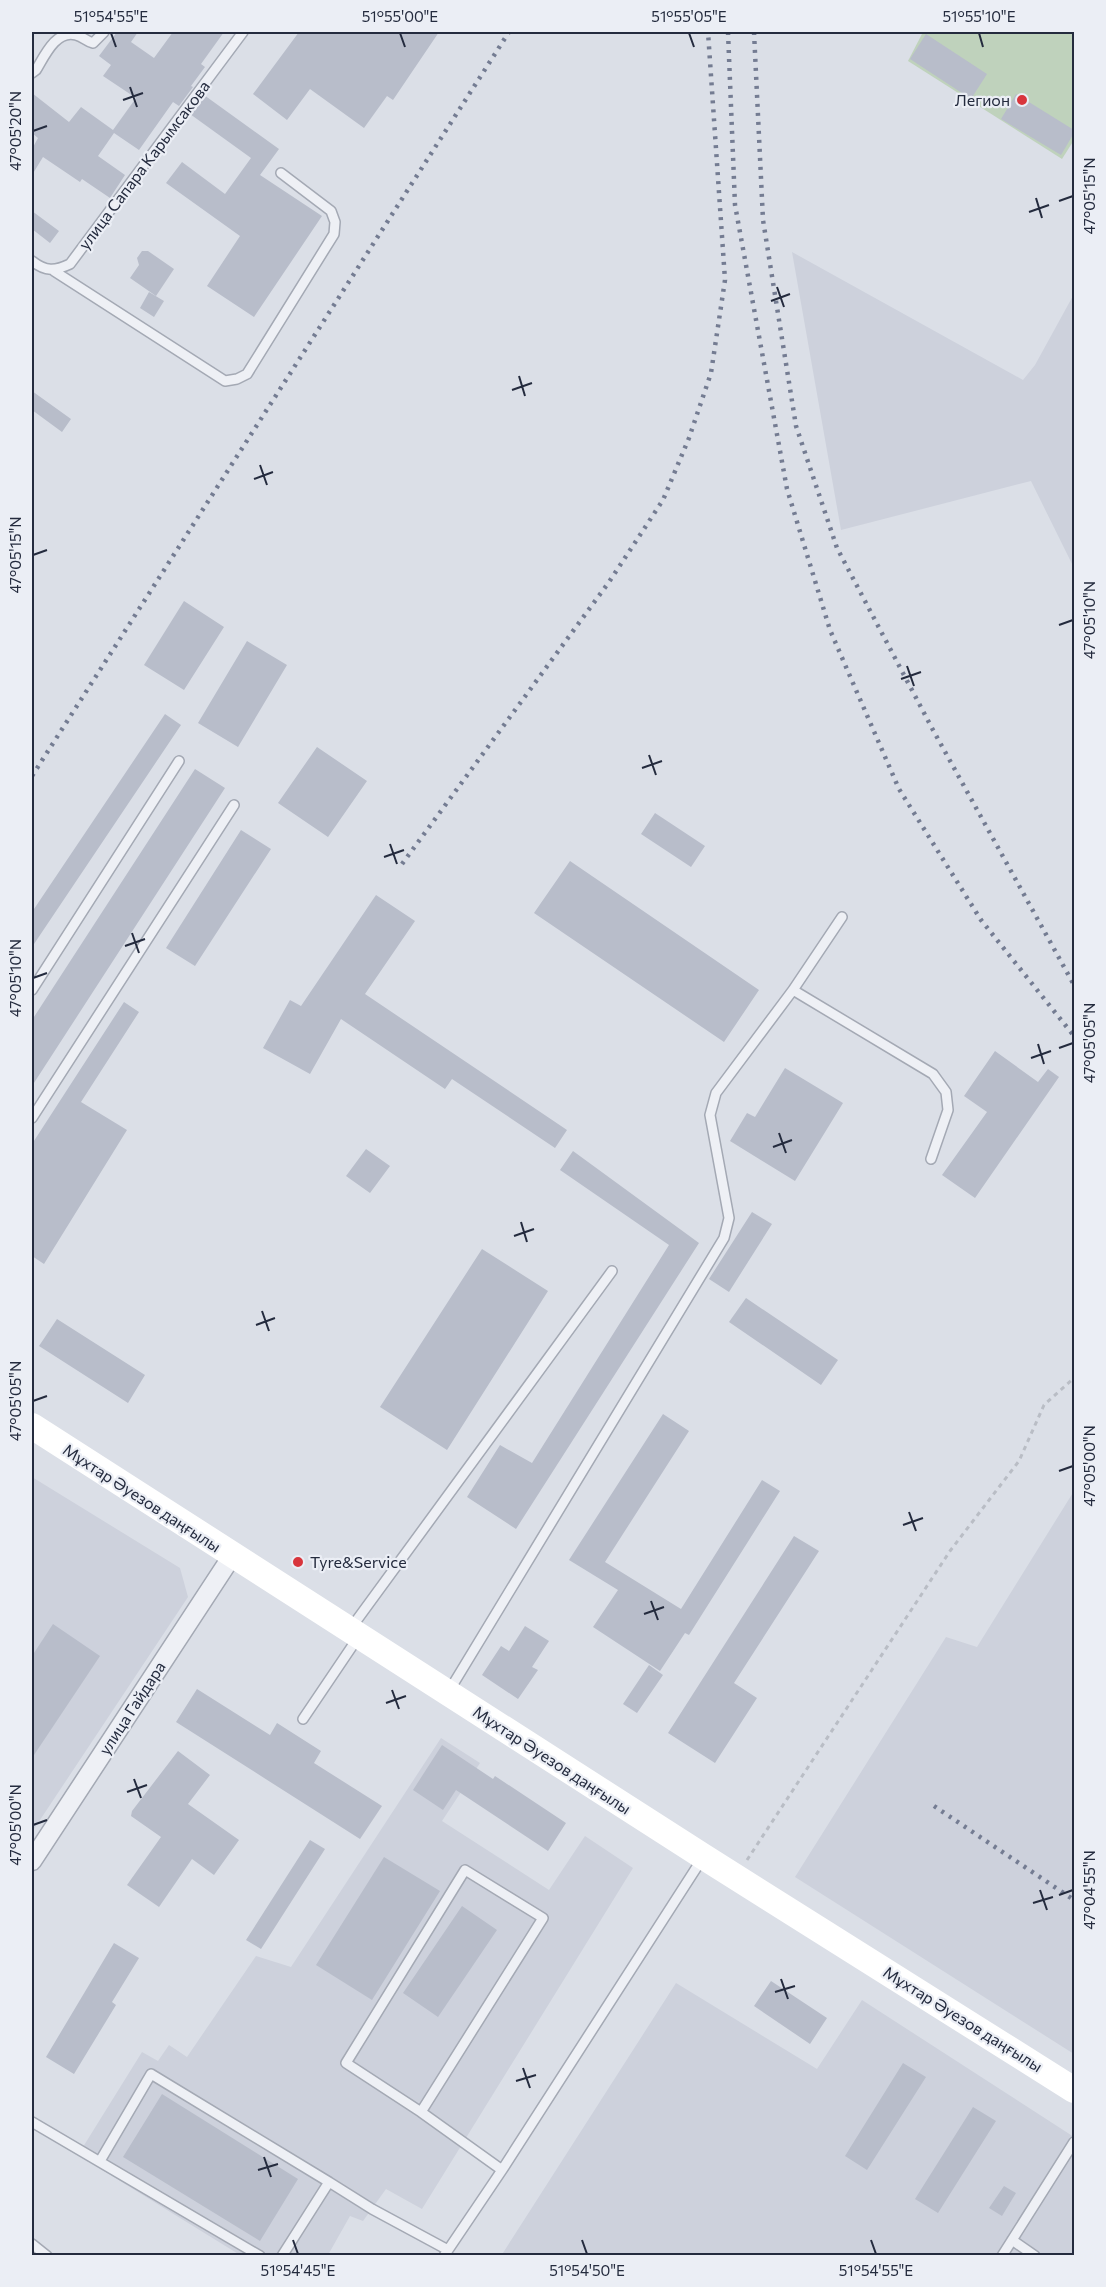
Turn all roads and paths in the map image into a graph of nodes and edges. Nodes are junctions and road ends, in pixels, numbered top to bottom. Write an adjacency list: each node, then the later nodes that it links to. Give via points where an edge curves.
1 (104, 32): 3 (lane, via 93,43 75,34 63,36)
2 (243, 32): 6 (lane, улица Сапара Карымсакова, via 70,264)
3 (32, 73)
4 (281, 173): 6 (lane, via 331,211 334,234 247,374 237,379 225,381)
5 (32, 261): 6 (lane)
6 (54, 271)
7 (178, 761): 10 (lane)
8 (234, 805): 12 (lane)
9 (842, 917): 11 (lane)
10 (32, 990)
11 (793, 990): 13 (lane, via 933,1074 946,1092 948,1110); 19 (lane, via 716,1093 710,1115 729,1218 724,1238)
12 (32, 1118)
13 (931, 1159)
14 (612, 1271): 18 (lane)
15 (1074, 1378): 23 (path, via 1044,1405 1019,1461 950,1551)
16 (32, 1426): 17 (main road, Мұхтар Әуезов даңғылы)
17 (232, 1556): 18 (main road, Мұхтар Әуезов даңғылы); 22 (street, улица Гайдара)
18 (354, 1633): 19 (main road, Мұхтар Әуезов даңғылы); 20 (lane)
19 (448, 1693): 21 (main road, Мұхтар Әуезов даңғылы)
20 (303, 1719)
21 (704, 1857): 23 (main road, Мұхтар Әуезов даңғылы); 29 (lane)
22 (32, 1861)
23 (736, 1876): 24 (main road, Мұхтар Әуезов даңғылы)
24 (1074, 2090)
25 (421, 2112): 25 (lane, via 543,1918 465,1870 346,2063); 29 (lane)
26 (32, 2122): 28 (lane)
27 (1074, 2142): 31 (lane)
28 (100, 2161): 30 (lane, via 151,2074); 35 (lane)
29 (502, 2170): 33 (lane)
30 (329, 2182): 33 (lane); 36 (lane)
31 (1012, 2240): 37 (lane); 38 (lane)
32 (32, 2244): 34 (lane)
33 (446, 2253)
34 (47, 2256)
35 (260, 2256)
36 (282, 2256)
37 (1002, 2256)
38 (1035, 2256)

